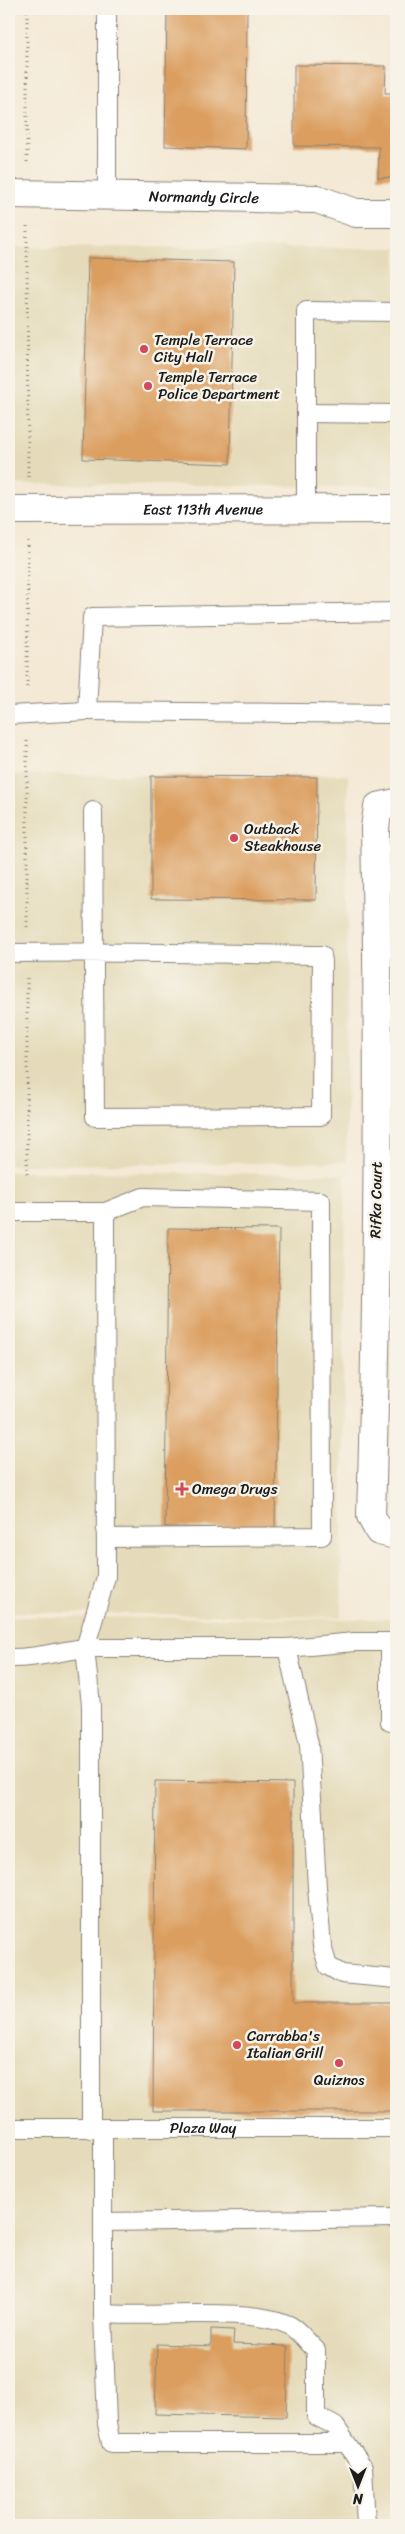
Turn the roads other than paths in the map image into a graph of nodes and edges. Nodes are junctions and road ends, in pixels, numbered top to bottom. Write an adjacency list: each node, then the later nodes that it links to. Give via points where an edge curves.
1 (107, 9): 3 (lane)
2 (18, 194): 3 (street, Normandy Circle)
3 (106, 196): 4 (street, Normandy Circle, via 317,199 356,213)
4 (396, 213)
5 (396, 312): 6 (lane, via 306,311)
6 (306, 413): 7 (lane); 9 (lane)
7 (396, 414)
8 (18, 510): 9 (street, East 113th Avenue)
9 (306, 510): 10 (street, East 113th Avenue)
10 (396, 510)
11 (396, 612): 12 (lane, via 92,617)
12 (87, 711): 13 (lane); 14 (lane)
13 (396, 714)
14 (9, 715)
15 (396, 803): 21 (street, Rifka Court, via 378,807 375,828 378,989 371,1516 379,1531)
16 (93, 811): 18 (lane)
17 (9, 953): 18 (lane)
18 (93, 953): 18 (lane, via 322,955 321,1116 95,1117)
19 (9, 1212): 20 (lane)
20 (105, 1212): 22 (lane); 22 (lane, via 143,1197 321,1201 322,1536)
21 (396, 1535)
22 (106, 1538): 24 (lane, via 106,1577)
23 (393, 1642): 25 (lane); 27 (lane, via 390,1722)
24 (85, 1648): 25 (lane); 26 (lane, via 29,1659); 31 (lane, via 91,1705)
25 (287, 1648): 28 (lane, via 309,1744 322,1946 328,1966 342,1974)
26 (9, 1658)
27 (396, 1722)
28 (396, 1979)
29 (9, 2128): 31 (lane, Plaza Way)
30 (396, 2128): 31 (lane, Plaza Way)
31 (97, 2129): 33 (lane)
32 (396, 2218): 33 (lane)
33 (104, 2222): 34 (lane)
34 (103, 2314): 35 (lane, via 265,2318 291,2327 316,2350 316,2416 335,2426); 35 (lane, via 106,2424 111,2443)
35 (346, 2443): 36 (lane, via 363,2467)
36 (366, 2525)

